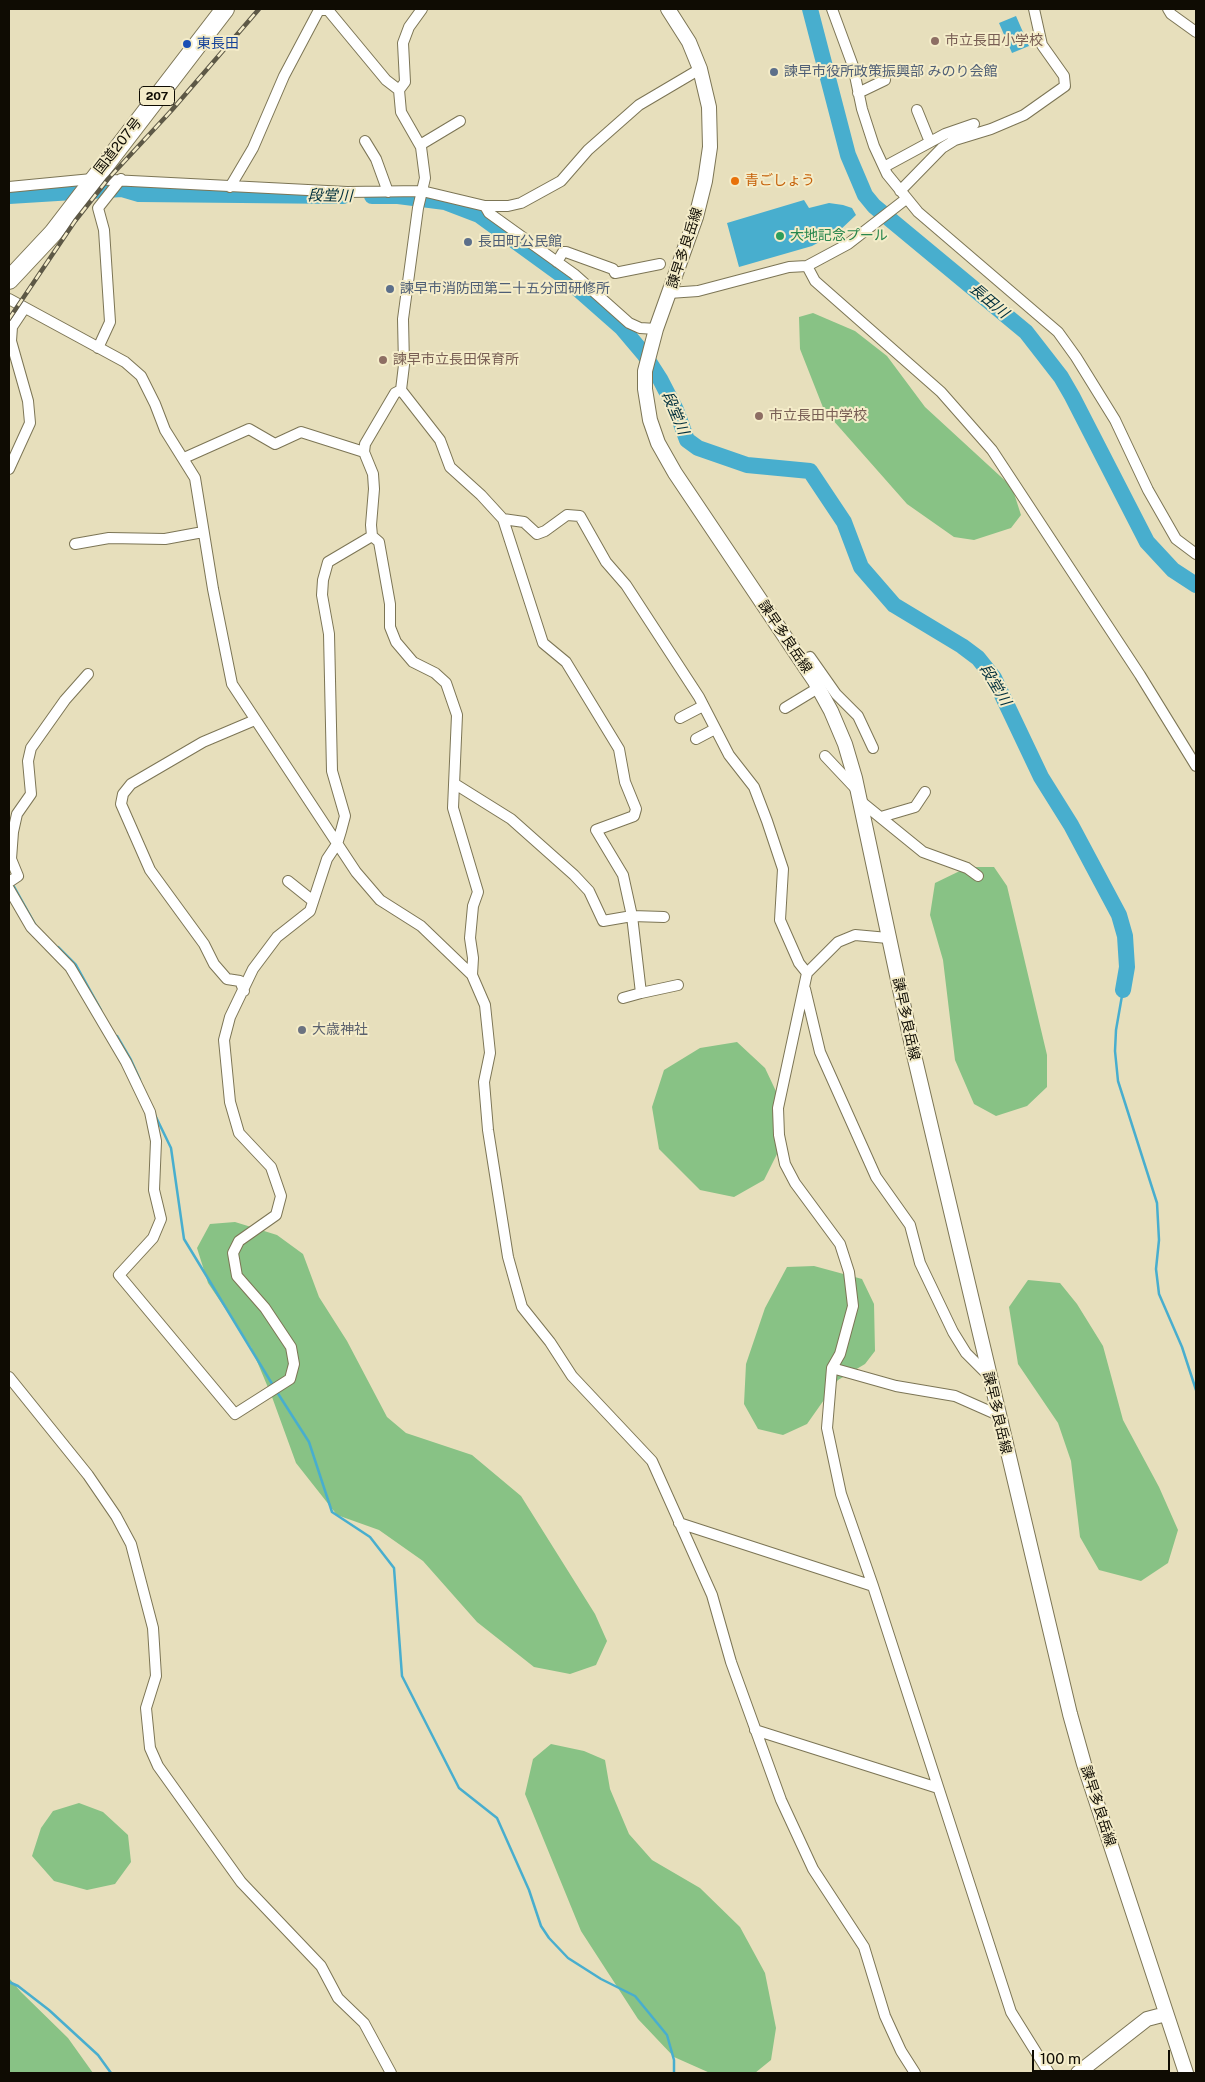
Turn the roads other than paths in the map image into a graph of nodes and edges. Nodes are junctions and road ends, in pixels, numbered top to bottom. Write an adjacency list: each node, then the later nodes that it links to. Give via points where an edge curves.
1 (224, 9): 19 (highway, 国道207号 / 207)
2 (422, 9): 10 (street, via 409,27 403,43 405,82)
3 (668, 9): 8 (main road, 諫早多良岳線, via 689,42)
4 (832, 9): 11 (street, via 853,66)
5 (1034, 9): 24 (street, via 1042,45 1064,76 1065,86 1024,115 954,140)
6 (1168, 9): 7 (street)
7 (1196, 32)
8 (700, 69): 27 (street, via 639,105 588,150 561,181 521,203); 32 (main road, 諫早多良岳線, via 709,107 710,147 696,217)
9 (885, 80): 11 (street)
10 (399, 90): 17 (street, via 400,112); 22 (street, via 386,80 328,10 319,10)
11 (858, 93): 18 (street)
12 (917, 110): 16 (street)
13 (460, 120): 17 (street)
14 (974, 124): 16 (street)
15 (365, 141): 25 (street, via 376,159)
16 (930, 142): 18 (street)
17 (420, 145): 23 (street, via 425,178)
18 (884, 167): 24 (street)
19 (91, 180): 20 (street); 21 (street); 31 (highway, 国道207号 / 207, via 53,233)
20 (121, 180): 22 (street); 36 (street, via 98,208 104,230 110,322)
21 (9, 187)
22 (230, 187): 25 (street)
23 (422, 191): 25 (street); 27 (street); 37 (street, via 403,319)
24 (900, 191): 26 (street)
25 (388, 192)
26 (903, 202): 30 (street, via 848,244); 45 (street, via 1058,332 1115,420 1148,490 1176,539)
27 (485, 206): 28 (street, via 489,213)
28 (557, 262): 29 (street, via 566,252 613,269 616,273); 35 (street, via 629,323)
29 (660, 264)
30 (808, 266): 32 (street, via 789,267 698,291); 57 (street, via 815,281 941,392 992,450)
31 (10, 274)
32 (670, 293): 35 (main road, 諫早多良岳線)
33 (9, 299): 34 (street)
34 (24, 309): 36 (street); 40 (street, via 12,327 11,341 28,401 30,423)
35 (654, 334): 46 (main road, 諫早多良岳線, via 646,371 646,389 650,420 658,443)
36 (98, 348): 39 (street, via 125,362 140,376 165,430)
37 (401, 390): 38 (street, via 395,393 365,444); 41 (street, via 440,440 450,467)
38 (364, 452): 39 (street, via 301,432 274,444 249,429); 43 (street, via 373,474)
39 (184, 458): 42 (street, via 195,478)
40 (9, 469)
41 (503, 519): 49 (street, via 524,522 537,534 567,515 580,516 606,562 626,585); 68 (street, via 543,643 566,662 619,749 625,782 636,809 634,816 596,830 623,875)
42 (203, 532): 44 (street, via 165,539 109,538); 52 (street, via 232,684)
43 (372, 536): 58 (street, via 379,542 390,604 390,627 396,642 413,662 435,672 446,683 456,715); 62 (street, via 328,562 322,580 329,634 332,771 344,816)
44 (75, 544)
45 (1196, 554)
46 (801, 661): 48 (main road, 諫早多良岳線); 55 (street, via 810,657 836,694 858,716)
47 (88, 674): 64 (street, via 31,748 28,761 31,794 17,814 13,832)
48 (818, 688): 50 (street); 60 (main road, 諫早多良岳線, via 846,744)
49 (703, 706): 51 (street); 53 (street)
50 (785, 708)
51 (680, 718)
52 (255, 720): 62 (street); 75 (street, via 203,742 131,784 122,794 121,804 150,870 204,944 214,964 227,979 240,981)
53 (715, 729): 54 (street); 71 (street, via 729,755 754,787 767,820 783,869 780,920 799,963)
54 (696, 739)
55 (873, 748)
56 (825, 756): 60 (street)
57 (1196, 766)
58 (455, 784): 68 (street, via 511,819 555,858 589,891 603,921); 72 (street, via 453,808 478,892 473,906 470,938)
59 (925, 792): 61 (street, via 915,807)
60 (858, 795): 61 (street); 70 (main road, 諫早多良岳線)
61 (881, 817): 63 (street, via 923,852 967,868)
62 (337, 844): 67 (street, via 327,859); 72 (street, via 380,900 421,926)
63 (978, 876)
64 (13, 879)
65 (288, 881): 67 (street)
66 (9, 889): 75 (street, via 31,927 70,967 126,1062 150,1112 156,1141 154,1190 160,1219 153,1238 119,1275 235,1414 290,1379 294,1364 291,1347 265,1308 237,1276 233,1253 238,1241 276,1215 281,1196 271,1167 239,1133 230,1102 224,1040 230,1017)
67 (313, 901): 75 (street, via 310,911 277,937 253,969)
68 (632, 916): 69 (street); 76 (street)
69 (664, 917)
70 (888, 938): 71 (street, via 855,935 838,942); 79 (main road, 諫早多良岳線)
71 (807, 973): 74 (street)
72 (472, 975): 82 (street, via 484,1005 490,1053 484,1082 488,1130 508,1257 522,1307 572,1376 652,1461)
73 (678, 985): 76 (street)
74 (804, 986): 78 (street, via 778,1108 785,1164 795,1183 840,1244 849,1272 853,1306 840,1354); 79 (street, via 820,1052 876,1177 910,1225 920,1263 953,1332 966,1353)
75 (244, 991)
76 (641, 993): 77 (street)
77 (623, 998)
78 (832, 1368): 81 (street, via 896,1386 955,1396); 83 (street, via 828,1428 841,1494)
79 (988, 1375): 81 (main road, 諫早多良岳線)
80 (9, 1377): 87 (street, via 88,1475 131,1544 153,1628 156,1676 146,1708 150,1748 158,1766 241,1882 321,1966 338,1998 364,2023)
81 (998, 1415): 86 (main road, 諫早多良岳線, via 1077,1739)
82 (679, 1523): 83 (street); 84 (street, via 712,1595)
83 (873, 1586): 85 (street)
84 (755, 1730): 85 (street); 88 (street, via 781,1800 813,1869 864,1947 884,2016)
85 (938, 1788): 89 (street, via 1010,2012)
86 (1166, 2014): 90 (main road, via 1147,2019); 91 (main road, 諫早多良岳線)
87 (391, 2073)
88 (915, 2073)
89 (1048, 2073)
90 (1078, 2073)
91 (1186, 2073)

